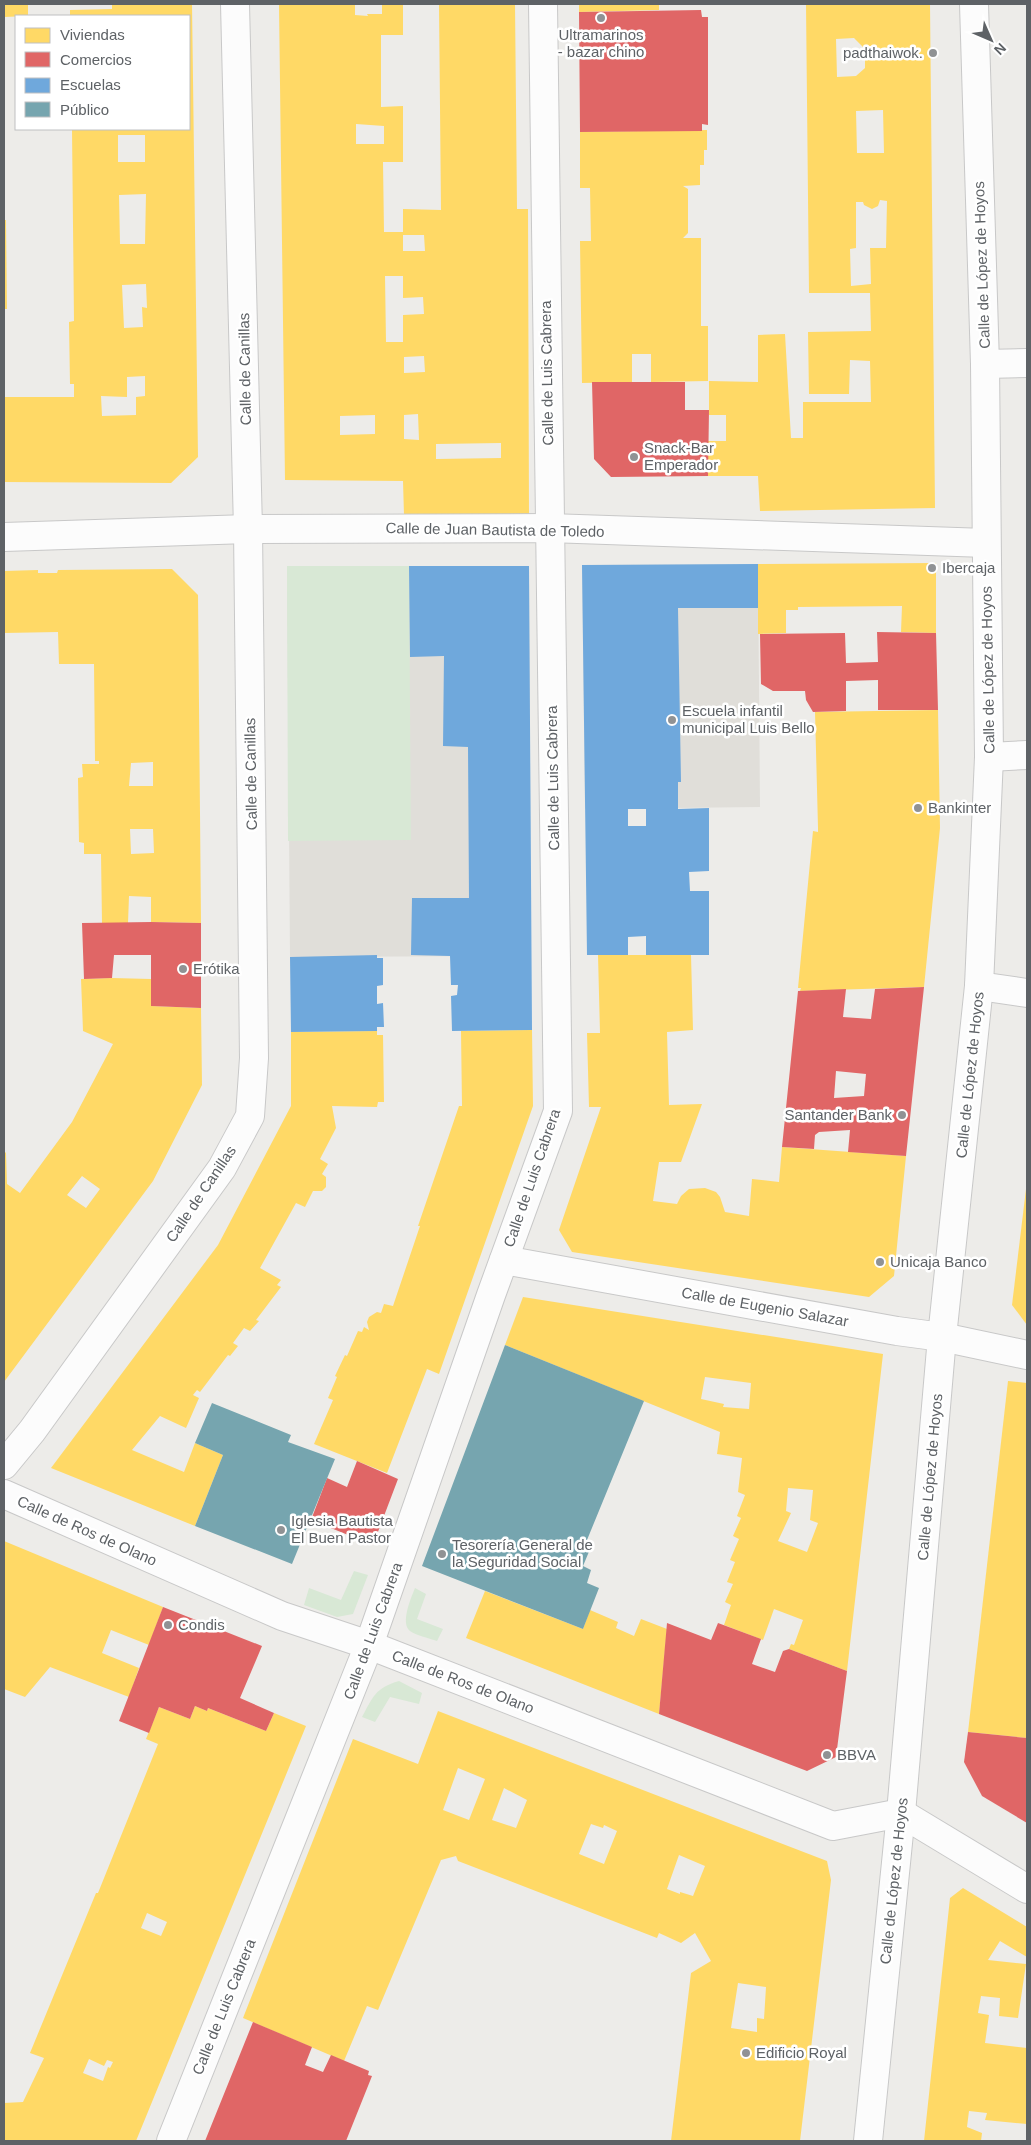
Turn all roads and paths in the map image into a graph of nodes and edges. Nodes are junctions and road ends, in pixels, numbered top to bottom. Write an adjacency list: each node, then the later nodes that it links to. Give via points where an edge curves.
1 (235, 4): 7 (street, Calle de Canillas)
2 (543, 4): 6 (street, Calle de Luis Cabrera)
3 (974, 4): 5 (street, Calle de López de Hoyos)
4 (1027, 363): 5 (street)
5 (985, 364): 9 (street, Calle de López de Hoyos)
6 (549, 528): 7 (street, Calle de Juan Bautista de Toledo); 9 (street, Calle de Juan Bautista de Toledo); 14 (street, Calle de Luis Cabrera, via 558,1111)
7 (248, 529): 8 (street, Calle de Juan Bautista de Toledo); 17 (street, Calle de Canillas, via 254,1048 250,1116 222,1168 38,1423)
8 (4, 537)
9 (986, 543): 11 (street, Calle de López de Hoyos)
10 (1027, 755): 11 (street)
11 (989, 757): 12 (street, Calle de López de Hoyos)
12 (979, 986): 13 (street); 15 (street, Calle de López de Hoyos)
13 (1027, 993)
14 (504, 1260): 15 (street, Calle de Eugenio Salazar); 19 (street, Calle de Luis Cabrera)
15 (942, 1337): 16 (street, Calle de Eugenio Salazar); 20 (street, Calle de López de Hoyos)
16 (1027, 1355)
17 (4, 1465)
18 (4, 1494): 19 (street, Calle de Ros de Olano, via 282,1616)
19 (369, 1645): 20 (street, Calle de Ros de Olano, via 833,1826); 22 (street, Calle de Luis Cabrera)
20 (901, 1813): 21 (street); 23 (street, Calle de López de Hoyos)
21 (1027, 1889)
22 (171, 2141)
23 (868, 2141)

